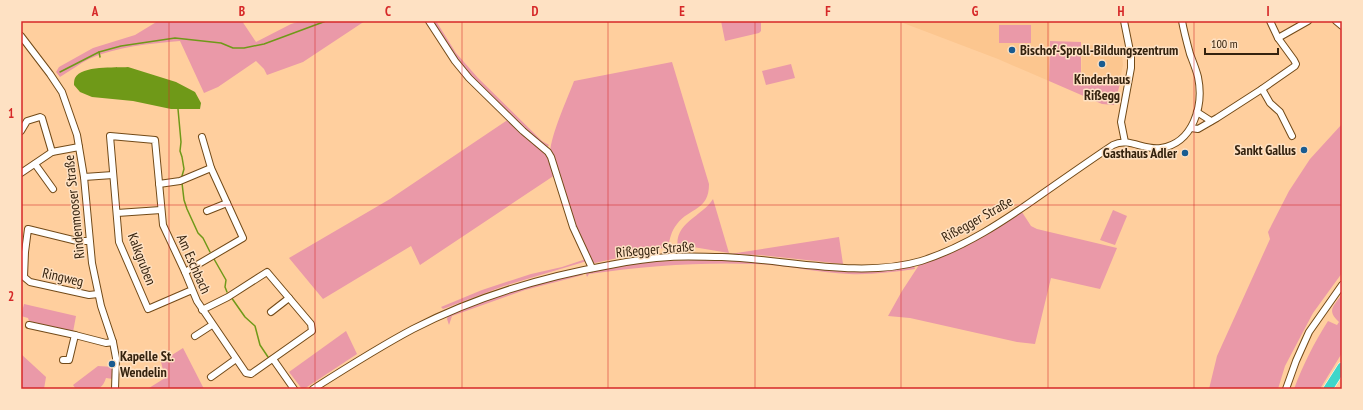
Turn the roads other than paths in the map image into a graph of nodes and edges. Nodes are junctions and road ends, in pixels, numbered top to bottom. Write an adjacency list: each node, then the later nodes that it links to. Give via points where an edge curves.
1 (429, 21): 34 (street, via 455,61 470,78 548,152 573,226)
2 (1124, 21): 17 (street, via 1131,56 1121,122)
3 (1182, 21): 11 (street, via 1198,77 1200,93)
4 (1270, 21): 9 (street)
5 (1308, 21): 9 (street)
6 (1336, 21): 7 (street)
7 (1342, 26)
8 (21, 36): 18 (street, Rindenmooser Straße, via 62,92)
9 (1278, 38): 10 (street, via 1296,64)
10 (1262, 89): 12 (street); 15 (street, via 1270,103 1280,112)
11 (1197, 112): 12 (street); 13 (street)
12 (1211, 121): 13 (street, via 1198,128)
13 (1191, 128): 17 (street, via 1177,141 1160,148)
14 (21, 131): 19 (street, via 27,121 42,118)
15 (1292, 136)
16 (202, 137): 21 (street)
17 (1125, 142): 34 (street, Rißegger Straße, via 1113,145 976,237 951,250 908,264 843,268 762,259 693,256 646,259)
18 (80, 147): 19 (street); 24 (street, Rindenmooser Straße)
19 (52, 152): 20 (street)
20 (35, 164): 22 (street); 26 (street)
21 (212, 168): 25 (street, via 180,181); 27 (street)
22 (21, 173)
23 (113, 175): 24 (street); 25 (street, Am Eschbach, via 110,136 155,140); 30 (street, Kalkgruben)
24 (84, 178): 33 (street, Rindenmooser Straße)
25 (159, 184): 28 (street, Am Eschbach)
26 (53, 188)
27 (227, 203): 29 (street); 35 (street, via 243,238)
28 (161, 210): 30 (street); 35 (street, Am Eschbach, via 163,224)
29 (207, 211)
30 (117, 213): 37 (street, Kalkgruben, via 119,242 148,309)
31 (21, 228): 32 (street)
32 (28, 229): 33 (street, via 77,241); 38 (street, Ringweg, via 25,245 26,280 89,295)
33 (90, 241): 38 (street, Rindenmooser Straße)
34 (592, 268): 54 (street, Rißegger Straße, via 536,281 443,314 362,358)
35 (185, 272): 37 (street, Am Eschbach)
36 (1342, 285): 55 (street, via 1309,332)
37 (192, 290): 40 (street, Am Eschbach)
38 (98, 294): 46 (street, Rindenmooser Straße)
39 (289, 298): 40 (street, via 267,272); 41 (street); 49 (street, Am Eschbach, via 311,324 312,331)
40 (202, 310): 43 (street, Am Eschbach)
41 (271, 312)
42 (29, 325): 44 (street)
43 (212, 325): 45 (street); 47 (street, Am Eschbach)
44 (75, 334): 46 (street, via 106,343); 48 (street, via 69,360)
45 (195, 336)
46 (113, 342): 52 (street, Rindenmooser Straße, via 116,358)
47 (236, 359): 49 (street, Am Eschbach, via 246,373 252,374); 51 (street)
48 (63, 360)
49 (273, 360): 53 (street)
50 (1342, 367): 56 (highway)
51 (211, 377)
52 (115, 389)
53 (294, 389)
54 (313, 389)
55 (1286, 389)
56 (1328, 389)

